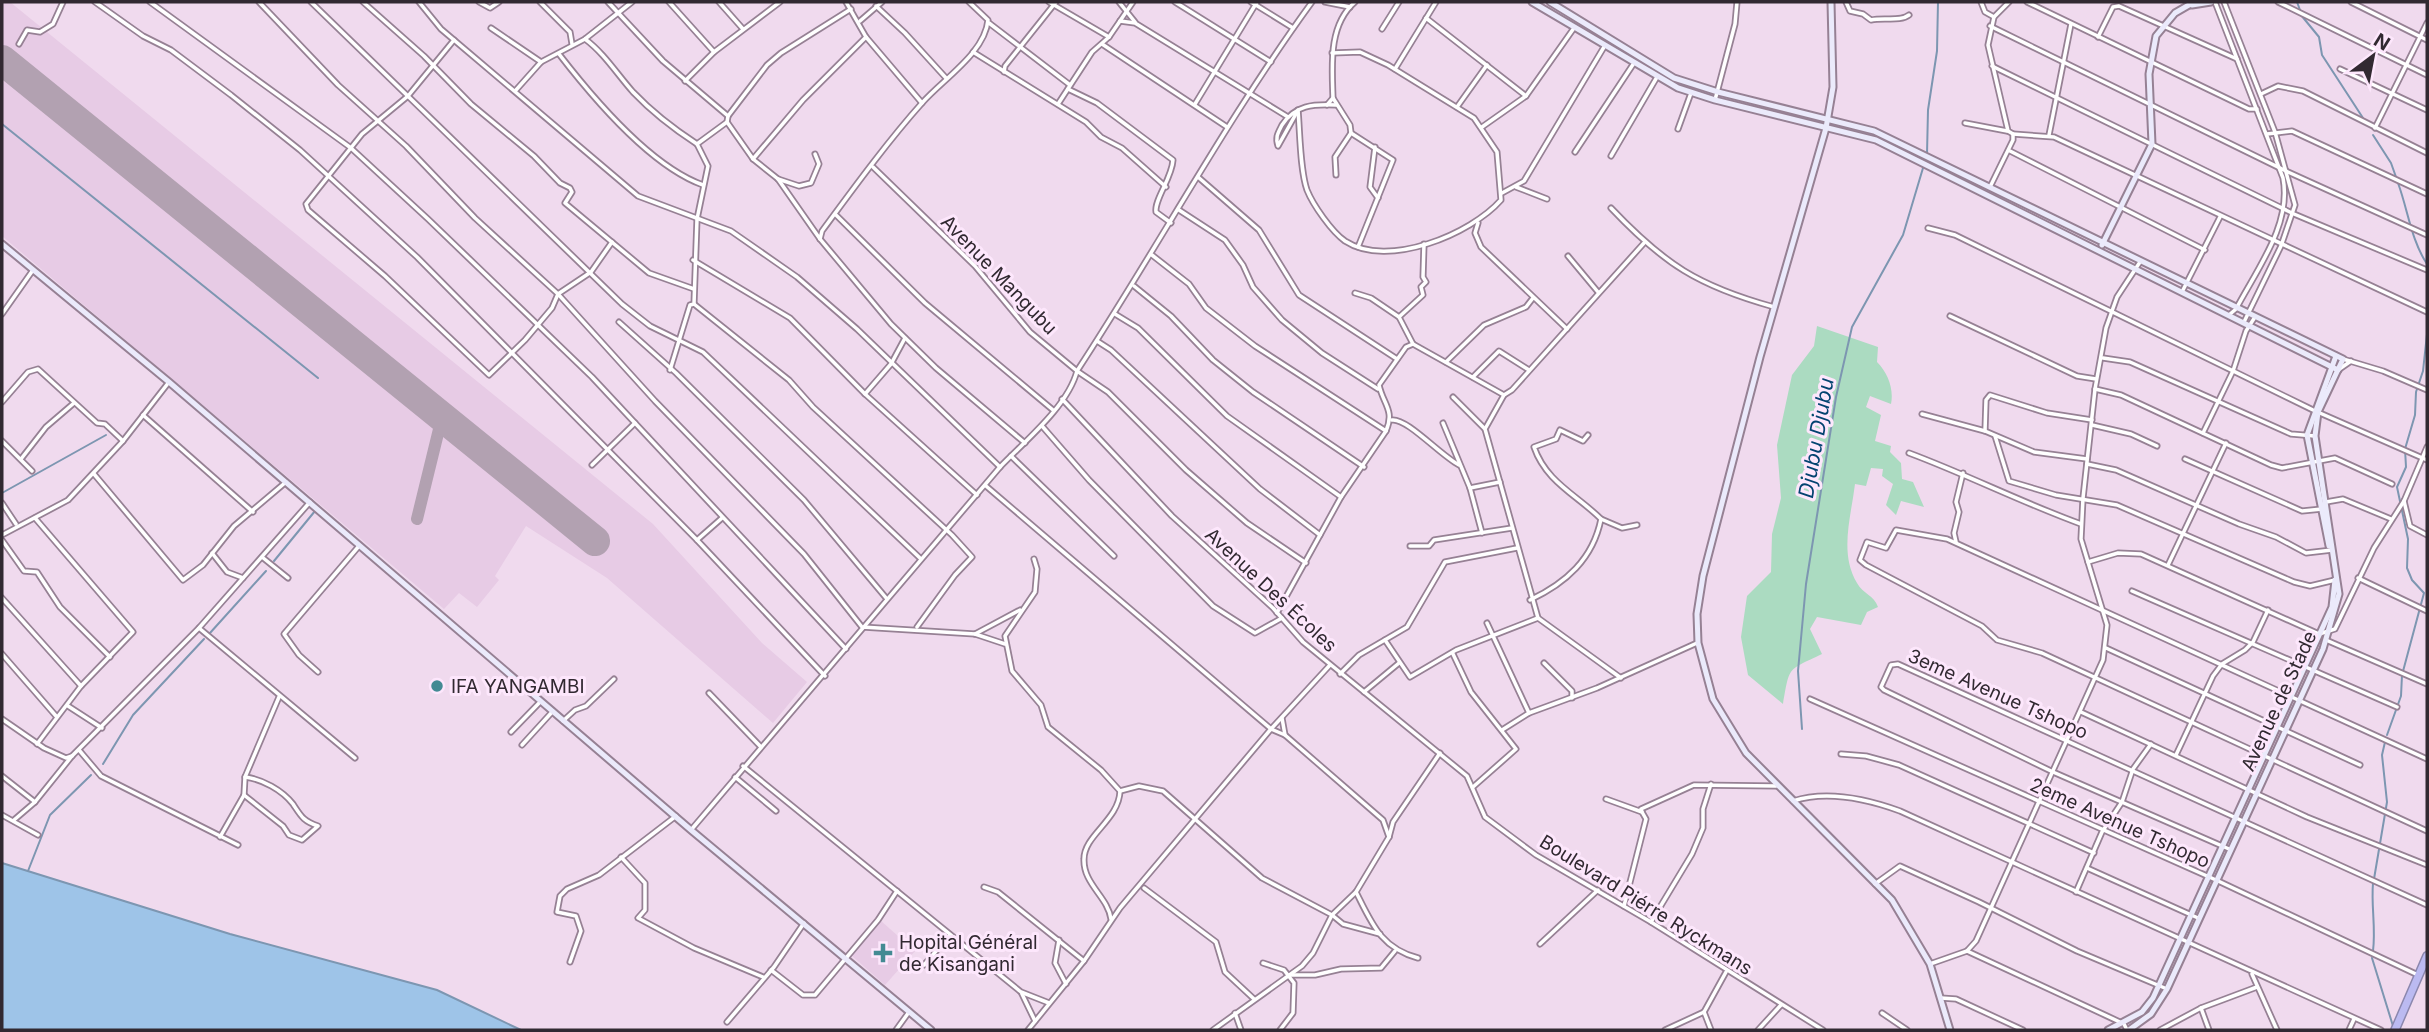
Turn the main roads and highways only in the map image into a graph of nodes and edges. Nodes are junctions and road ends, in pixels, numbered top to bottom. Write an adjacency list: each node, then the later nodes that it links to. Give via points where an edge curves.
1 (2427, 956): 2 (highway)
2 (2395, 1030)

